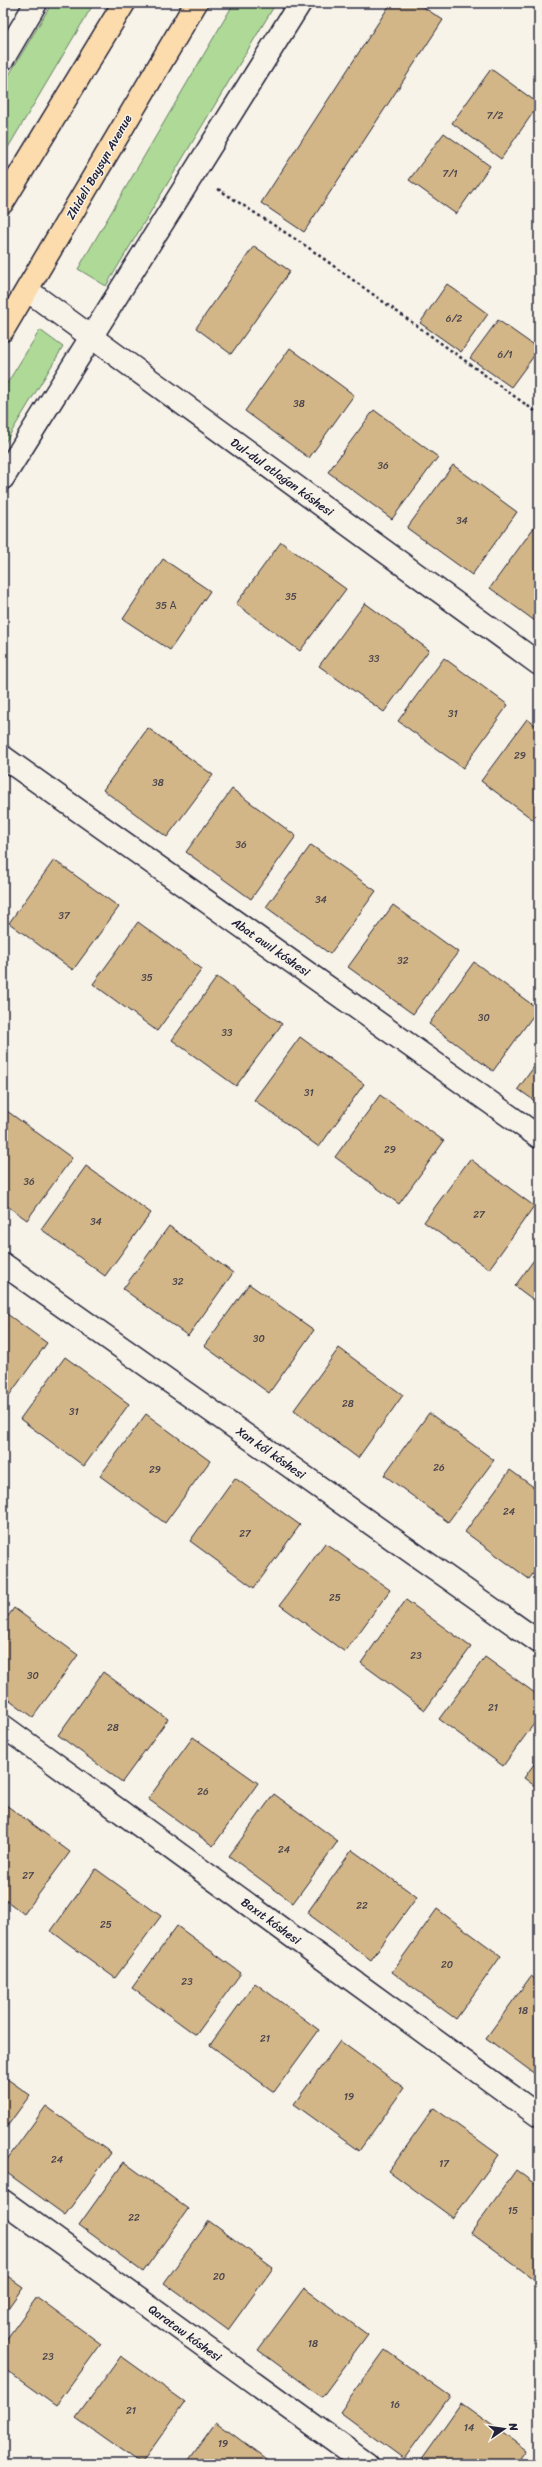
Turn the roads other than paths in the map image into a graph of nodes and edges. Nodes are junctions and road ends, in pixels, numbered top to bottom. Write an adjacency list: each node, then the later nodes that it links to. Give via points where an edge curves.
1 (36, 3): 5 (street)
2 (124, 3): 6 (main road)
3 (196, 3): 7 (main road, Zhideli Baysyn Avenue)
4 (300, 3): 9 (street)
5 (3, 59)
6 (3, 202)
7 (27, 290): 8 (main road, Zhideli Baysyn Avenue); 9 (street, Dul-dul atlaǵan kóshesi)
8 (3, 330)
9 (90, 336): 10 (street); 11 (street, Dul-dul atlaǵan kóshesi)
10 (3, 478)
11 (539, 664)
12 (3, 757): 13 (street, Abat awıl kóshesi)
13 (539, 1137)
14 (3, 1264): 15 (street, Xan kól kóshesi)
15 (539, 1642)
16 (3, 1726): 17 (street, Baxıt kóshesi)
17 (539, 2116)
18 (3, 2201): 19 (street, Qarataw kóshesi)
19 (367, 2464)

